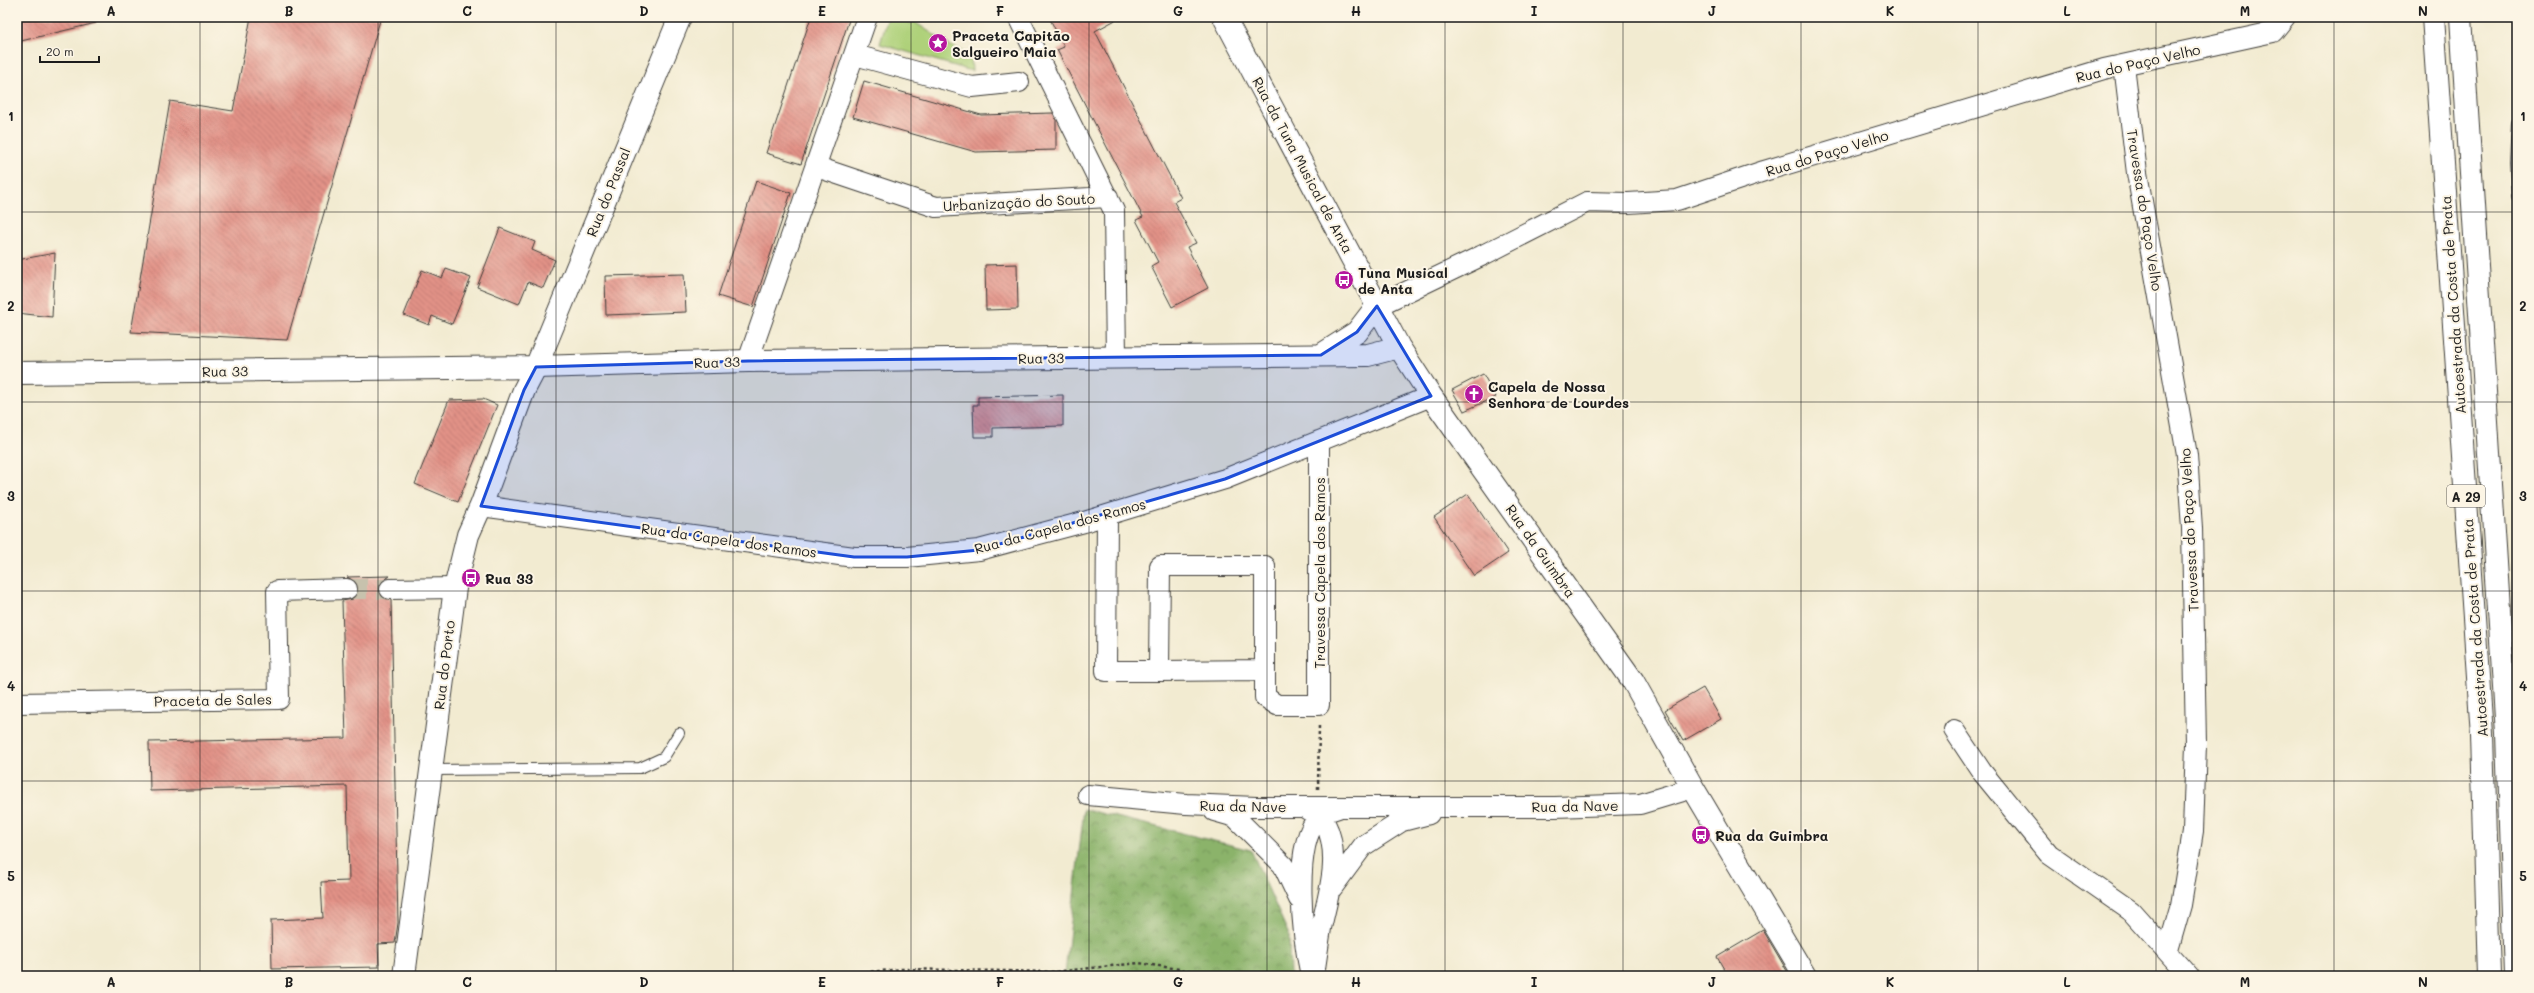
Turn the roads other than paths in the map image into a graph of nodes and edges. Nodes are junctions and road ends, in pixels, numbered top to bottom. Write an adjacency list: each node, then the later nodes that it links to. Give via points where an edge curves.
1 (680, 17): 20 (main road, Rua do Passal)
2 (867, 17): 8 (street)
3 (1018, 17): 14 (street, Urbanização do Souto)
4 (1224, 17): 15 (main road, Rua da Tuna Musical de Anta)
5 (2285, 17): 9 (street, Rua do Paço Velho, via 2273,32)
6 (2433, 17): 47 (main road, Autoestrada da Costa de Prata / A 29, via 2482,735)
7 (2461, 17): 48 (main road, Autoestrada da Costa de Prata / A 29, via 2507,734)
8 (855, 55): 10 (street, via 972,87); 12 (street)
9 (2124, 65): 15 (street, Rua do Paço Velho, via 1677,200 1587,202); 42 (street, Travessa do Paço Velho, via 2137,173 2187,455 2192,528 2196,744 2193,831 2181,905)
10 (1019, 82)
11 (2517, 123): 13 (lane)
12 (817, 167): 14 (street, Urbanização do Souto, via 936,207); 19 (street)
13 (2517, 196)
14 (1108, 197): 18 (street, Urbanização do Souto, via 1114,211)
15 (1377, 306): 16 (main road, Rua da Tuna Musical de Anta); 17 (main road, via 1357,332)
16 (1399, 347): 17 (main road, Rua 33, via 1368,355); 22 (main road, Rua da Tuna Musical de Anta)
17 (1321, 355): 18 (main road, Rua 33)
18 (1116, 357): 19 (main road, Rua 33)
19 (748, 361): 20 (main road, Rua 33)
20 (536, 367): 21 (main road, Rua 33); 24 (main road, Rua do Porto, via 524,390)
21 (17, 373)
22 (1431, 396): 23 (street, Rua da Capela dos Ramos); 35 (main road, Rua da Guimbra, via 1633,681)
23 (1320, 441): 25 (street, Rua da Capela dos Ramos, via 1225,478); 29 (street, Travessa Capela dos Ramos, via 1319,705 1277,705 1265,697)
24 (481, 506): 25 (street, Rua da Capela dos Ramos, via 854,557 908,557 979,550); 26 (main road, Rua do Porto, via 468,535)
25 (1107, 515): 30 (street, via 1106,671)
26 (455, 588): 27 (street); 34 (main road, Rua do Porto)
27 (390, 589)
28 (347, 590): 31 (street, Praceta de Sales, via 277,591 279,699)
29 (1265, 670): 30 (street); 30 (street, via 1265,566 1160,566)
30 (1159, 671)
31 (17, 703)
32 (1954, 730): 42 (street, via 1982,772 2049,854 2131,911)
33 (679, 733): 34 (lane, via 664,757 640,768)
34 (431, 770): 43 (main road, Rua do Porto)
35 (1693, 788): 38 (street, Rua da Nave, via 1640,804); 45 (main road, Rua da Guimbra)
36 (1088, 796): 37 (street, Rua da Nave)
37 (1186, 804): 39 (street, Rua da Nave); 41 (street, Rua da Nave, via 1235,817 1284,865 1297,894)
38 (1456, 807): 39 (street, Rua da Nave, via 1342,807); 40 (street, Rua da Nave, via 1402,821 1363,846)
39 (1313, 810): 40 (street, Rua da Nave, via 1325,822 1332,843); 41 (street, Rua da Nave, via 1302,870)
40 (1332, 888): 44 (street, Rua da Nave, via 1321,927)
41 (1304, 919): 44 (street, Rua da Nave, via 1306,951)
42 (2168, 950): 46 (street)
43 (404, 976)
44 (1312, 976)
45 (1805, 976)
46 (2189, 976)
47 (2489, 976)
48 (2515, 976)

